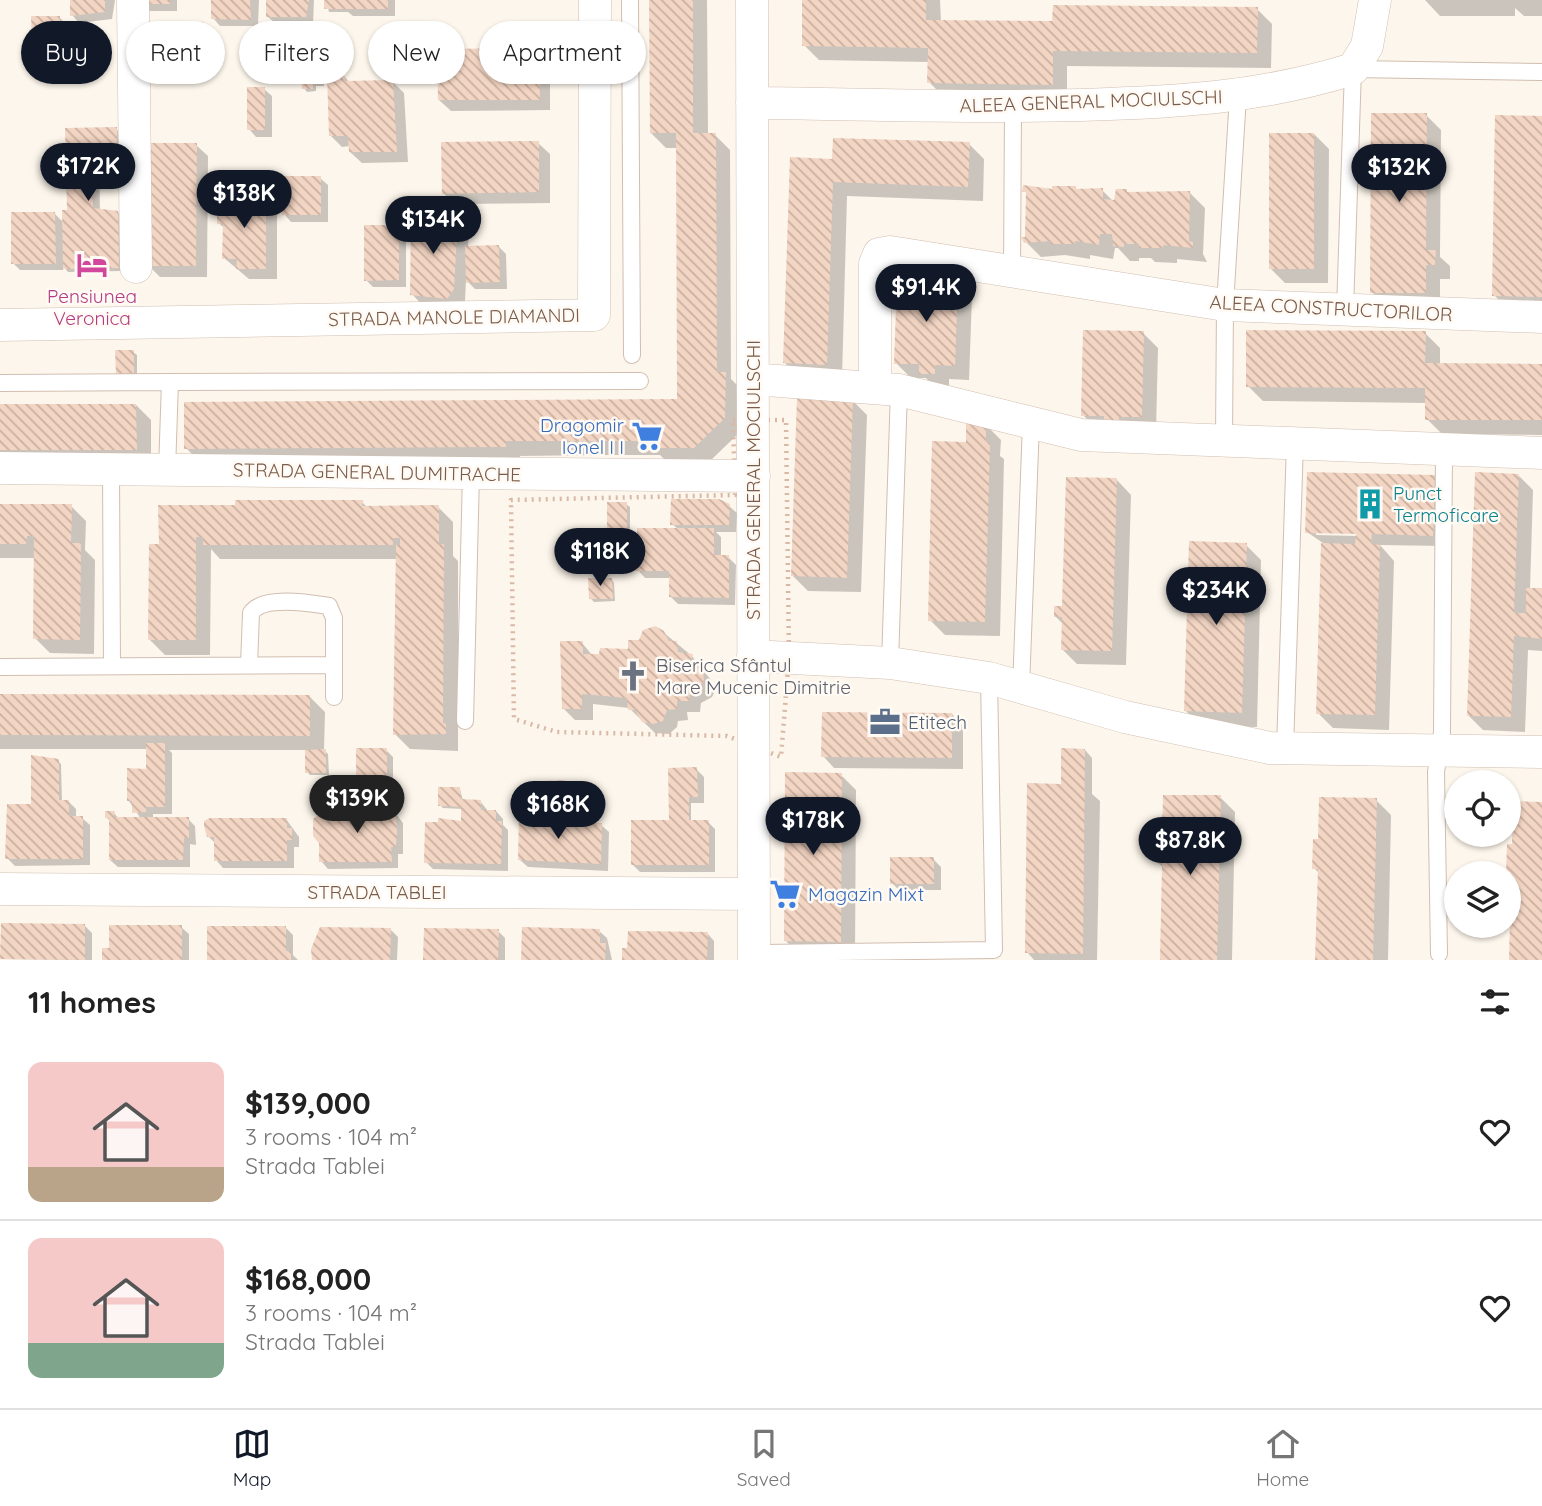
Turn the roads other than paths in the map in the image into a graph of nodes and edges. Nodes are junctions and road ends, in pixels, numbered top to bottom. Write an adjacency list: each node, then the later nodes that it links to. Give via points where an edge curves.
1 (133, 0): 11 (street)
2 (595, 0): 16 (street, STRADA MANOLE DIAMANDI, via 594,315)
3 (630, 0): 17 (lane)
4 (752, 0): 9 (street, STRADA GENERAL MOCIULSCHI)
5 (1376, 0): 6 (street, via 1367,46)
6 (1353, 69): 7 (lane); 8 (street, ALEEA GENERAL MOCIULSCHI, via 1297,86); 14 (lane)
7 (1542, 72)
8 (1238, 96): 10 (street, ALEEA GENERAL MOCIULSCHI); 13 (lane)
9 (752, 103): 10 (street, ALEEA GENERAL MOCIULSCHI); 18 (street, STRADA GENERAL MOCIULSCHI)
10 (1013, 107): 12 (lane)
11 (136, 267)
12 (1012, 272): 13 (street, ALEEA CONSTRUCTORILOR); 22 (street, ALEEA CONSTRUCTORILOR, via 879,254 875,264)
13 (1226, 305): 14 (street, ALEEA CONSTRUCTORILOR); 24 (lane)
14 (1345, 310): 15 (street, ALEEA CONSTRUCTORILOR)
15 (1542, 317)
16 (0, 325)
17 (632, 355)
18 (753, 379): 22 (street); 32 (street, STRADA GENERAL MOCIULSCHI, via 753,419)
19 (640, 381): 20 (lane)
20 (170, 382): 21 (lane); 30 (lane)
21 (0, 383)
22 (887, 389): 23 (street); 34 (lane)
23 (1031, 423): 24 (street, via 1081,435); 40 (lane)
24 (1224, 440): 25 (street)
25 (1295, 443): 26 (street); 43 (lane)
26 (1444, 449): 27 (street); 45 (lane, via 1442,732)
27 (1542, 453)
28 (0, 468): 29 (street, STRADA GENERAL DUMITRACHE)
29 (111, 469): 30 (street, STRADA GENERAL DUMITRACHE); 37 (lane)
30 (167, 470): 31 (street, STRADA GENERAL DUMITRACHE)
31 (471, 473): 32 (street, STRADA GENERAL DUMITRACHE); 42 (lane)
32 (744, 476): 33 (street, STRADA GENERAL MOCIULSCHI)
33 (753, 656): 34 (street); 47 (street, STRADA GENERAL MOCIULSCHI)
34 (890, 663): 39 (street)
35 (249, 665): 36 (lane); 36 (lane, via 251,613 265,603 329,606 334,618); 37 (lane)
36 (334, 665): 41 (lane)
37 (112, 666): 38 (lane)
38 (0, 667)
39 (989, 678): 40 (street); 49 (lane, via 994,950)
40 (1021, 688): 43 (street, via 1125,717)
41 (334, 697)
42 (465, 721)
43 (1285, 749): 45 (street)
44 (1542, 752): 45 (street)
45 (1438, 753): 48 (lane)
46 (0, 889): 47 (street, STRADA TABLEI)
47 (754, 894): 49 (street, STRADA GENERAL MOCIULSCHI)
48 (1439, 954)
49 (754, 956)

